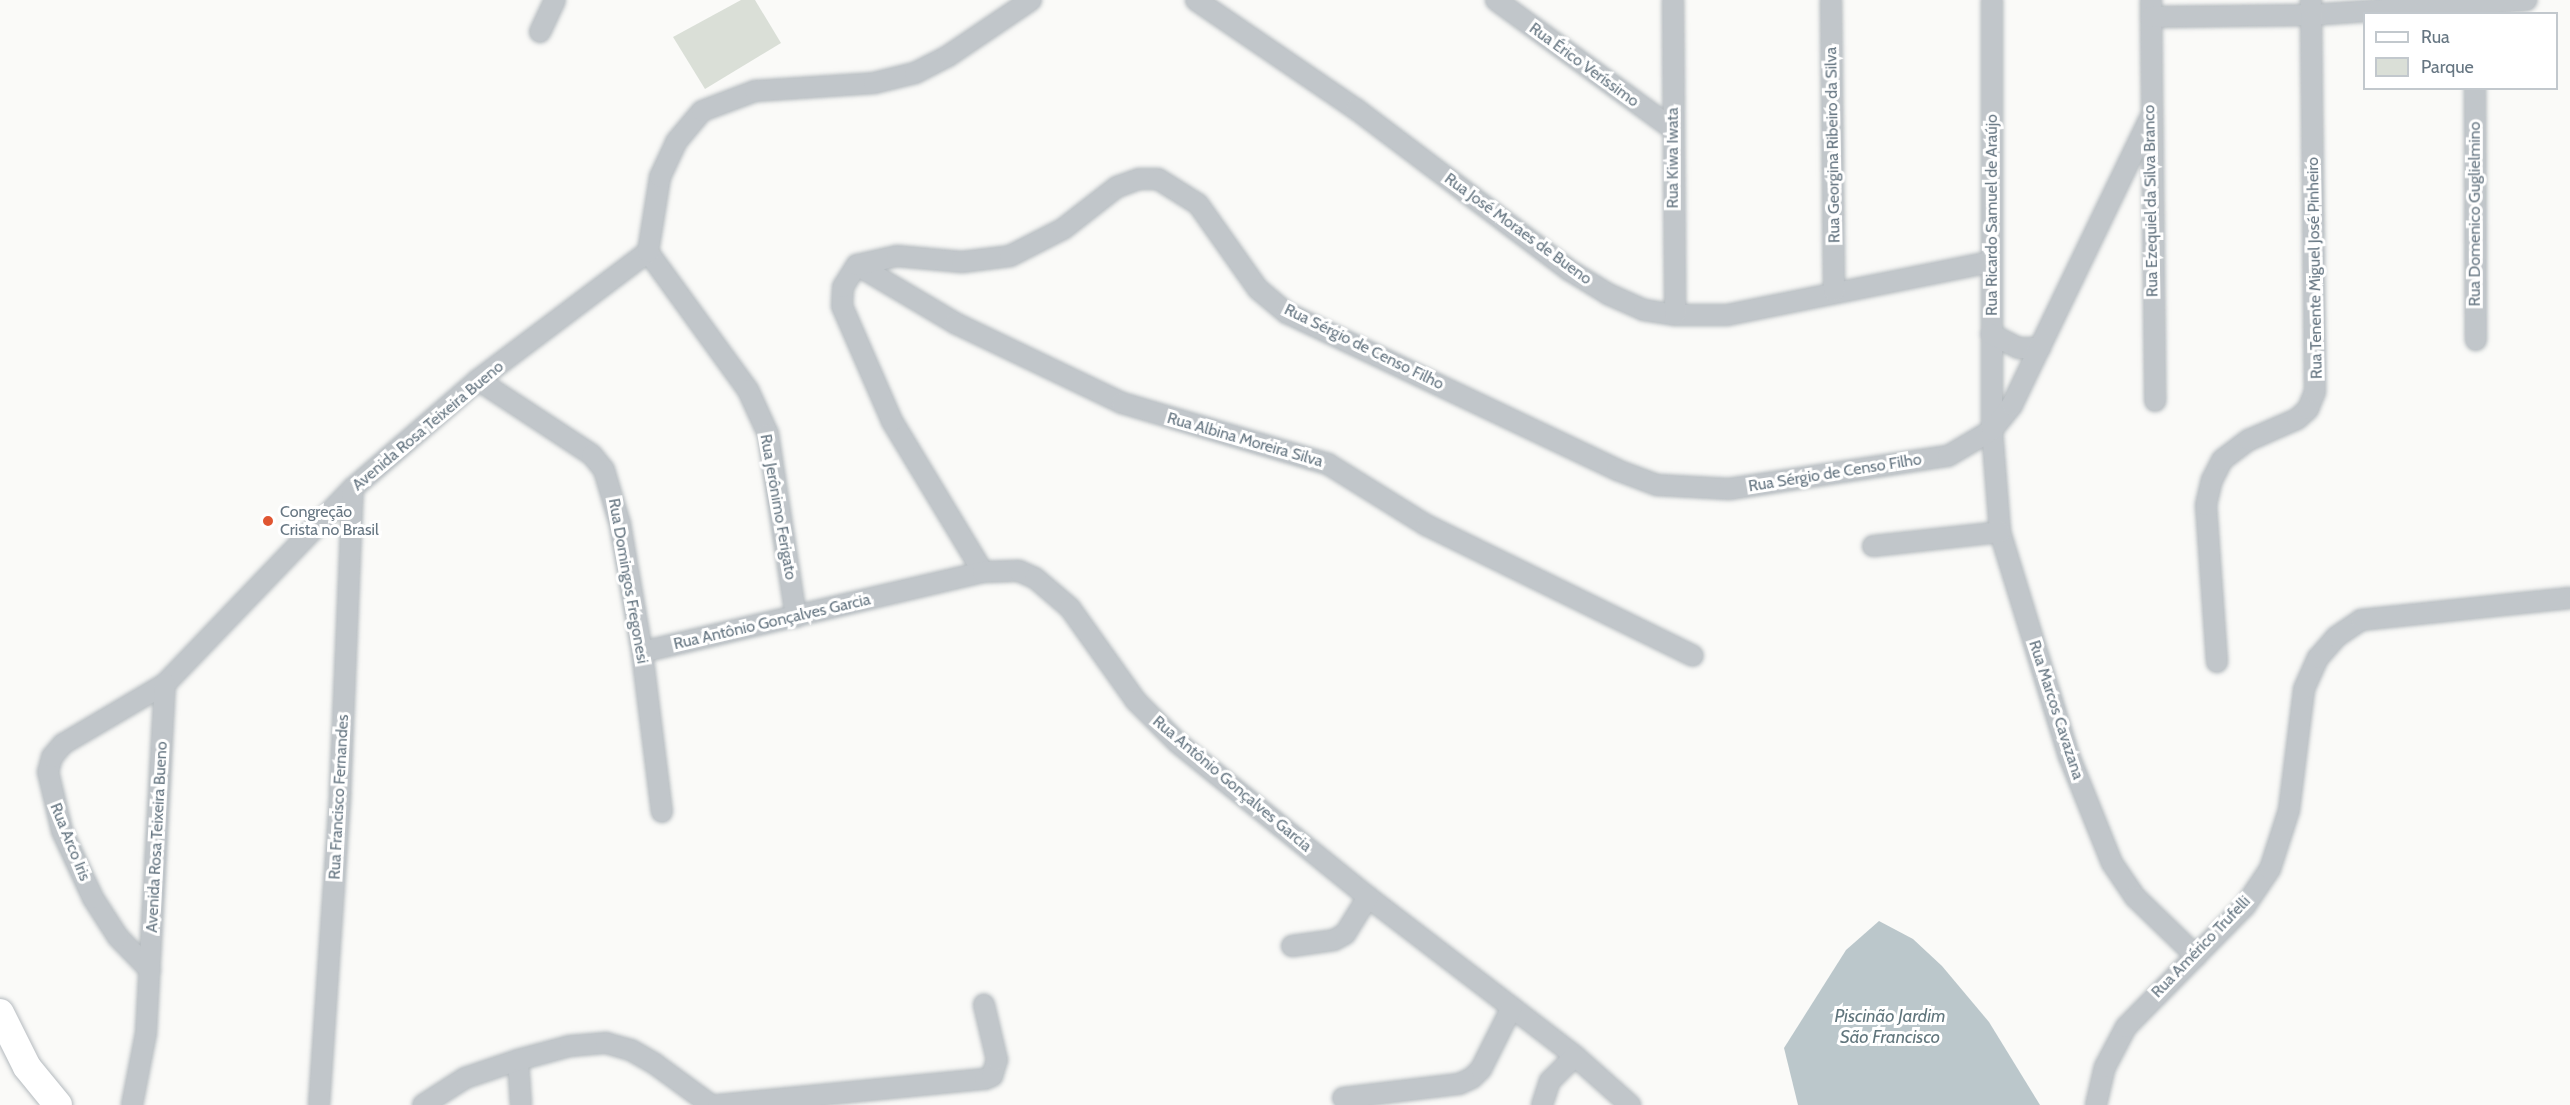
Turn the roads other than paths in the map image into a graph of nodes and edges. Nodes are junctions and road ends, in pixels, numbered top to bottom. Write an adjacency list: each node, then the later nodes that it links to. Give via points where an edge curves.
1 (555, 0): 12 (street)
2 (1031, 0): 16 (street, via 948,56 915,72 874,83 755,91 702,111 676,142 660,177)
3 (1196, 0): 20 (street, Rua José Moraes de Bueno, via 1356,109 1569,270 1644,310)
4 (1673, 0): 15 (street, Rua Kiwa Iwata)
5 (1831, 0): 19 (street, Rua Georgina Ribeiro da Silva)
6 (1992, 0): 17 (street, Rua Ricardo Samuel de Araújo)
7 (2526, 0): 9 (street)
8 (1502, 2): 15 (street, Rua Érico Veríssimo)
9 (2474, 6): 10 (street)
10 (2311, 8): 11 (street); 35 (street, Rua Tenente Miguel José Pinheiro, via 2315,392 2308,409 2297,418 2249,440 2222,459 2211,480 2206,505)
11 (2151, 9): 14 (street, Rua Ezequiel da Silva Branco)
12 (540, 32)
13 (2475, 90): 22 (street, Rua Domenico Guglielmino)
14 (2150, 118): 23 (street, Rua Sérgio de Censo Filho); 25 (street, Rua Ezequiel da Silva Branco)
15 (1672, 129): 20 (street, Rua Kiwa Iwata)
16 (648, 252): 24 (street, Avenida Rosa Teixeira Bueno); 32 (street, Rua Jerônimo Ferigato, via 748,390 768,434)
17 (1991, 262): 19 (street, Rua José Moraes de Bueno); 21 (street, Rua Ricardo Samuel de Araújo)
18 (857, 265): 26 (street, Rua Sérgio de Censo Filho, via 897,256 962,262 1010,256 1063,229 1117,188 1139,179 1158,179 1198,204 1258,289 1287,313 1657,485 1729,489 1948,456); 30 (street, via 843,287 843,306 892,421); 34 (street, Rua Albina Moreira Silva, via 955,323 1122,403 1328,464 1426,525)
19 (1834, 291): 20 (street, Rua José Moraes de Bueno, via 1727,315)
20 (1675, 315)
21 (1991, 334): 23 (street, via 2012,346); 26 (street, Rua Ricardo Samuel de Araújo)
22 (2476, 340)
23 (2040, 348): 26 (street, Rua Sérgio de Censo Filho, via 2012,405)
24 (478, 380): 27 (street, Avenida Rosa Teixeira Bueno); 33 (street, Rua Domingos Fregonesi, via 592,455 604,470 620,524)
25 (2155, 401)
26 (1992, 430): 28 (street, Rua Marcos Cavazana)
27 (353, 488): 36 (street, Avenida Rosa Teixeira Bueno); 50 (street, Rua Francisco Fernandes, via 340,793)
28 (2000, 532): 29 (street); 40 (street, Rua Marcos Cavazana, via 2069,756 2112,863 2135,897)
29 (1873, 546)
30 (983, 572): 32 (street, Rua Antônio Gonçalves Garcia); 38 (street, Rua Antônio Gonçalves Garcia, via 1018,571 1052,590 1070,608 1136,701 1178,743)
31 (2570, 598): 40 (street, Rua Américo Trufelli, via 2361,620 2336,637 2318,658 2304,689 2289,810 2270,869 2244,906)
32 (796, 617): 33 (street, Rua Antônio Gonçalves Garcia)
33 (642, 652): 37 (street, Rua Domingos Fregonesi)
34 (1693, 656)
35 (2217, 662)
36 (165, 684): 41 (street, Avenida Rosa Teixeira Bueno); 41 (street, Rua Arco Iris, via 63,744 52,757 48,772 62,831 93,898 118,937)
37 (662, 812)
38 (1368, 897): 39 (street, via 1345,934 1334,940); 43 (street, Rua Antônio Gonçalves Garcia)
39 (1292, 946)
40 (2196, 956): 57 (street, Rua Américo Trufelli, via 2127,1027 2105,1067)
41 (150, 970): 49 (street, Avenida Rosa Teixeira Bueno, via 146,1033)
42 (984, 1005): 54 (street, via 997,1059 992,1076 985,1079)
43 (1512, 1007): 45 (street, Rua Antônio Gonçalves Garcia); 47 (street, via 1481,1069 1472,1078 1459,1084)
44 (0, 1013): 48 (street, via 27,1067)
45 (1575, 1056): 55 (street, via 1550,1081); 56 (street, Rua Antônio Gonçalves Garcia)
46 (518, 1060): 51 (street, via 465,1078); 52 (street); 53 (street, via 570,1046 606,1043 631,1050 655,1064)
47 (1343, 1098)
48 (58, 1105)
49 (132, 1105)
50 (319, 1105)
51 (423, 1105)
52 (522, 1105)
53 (711, 1105)
54 (718, 1105)
55 (1542, 1105)
56 (1630, 1105)
57 (2096, 1105)

